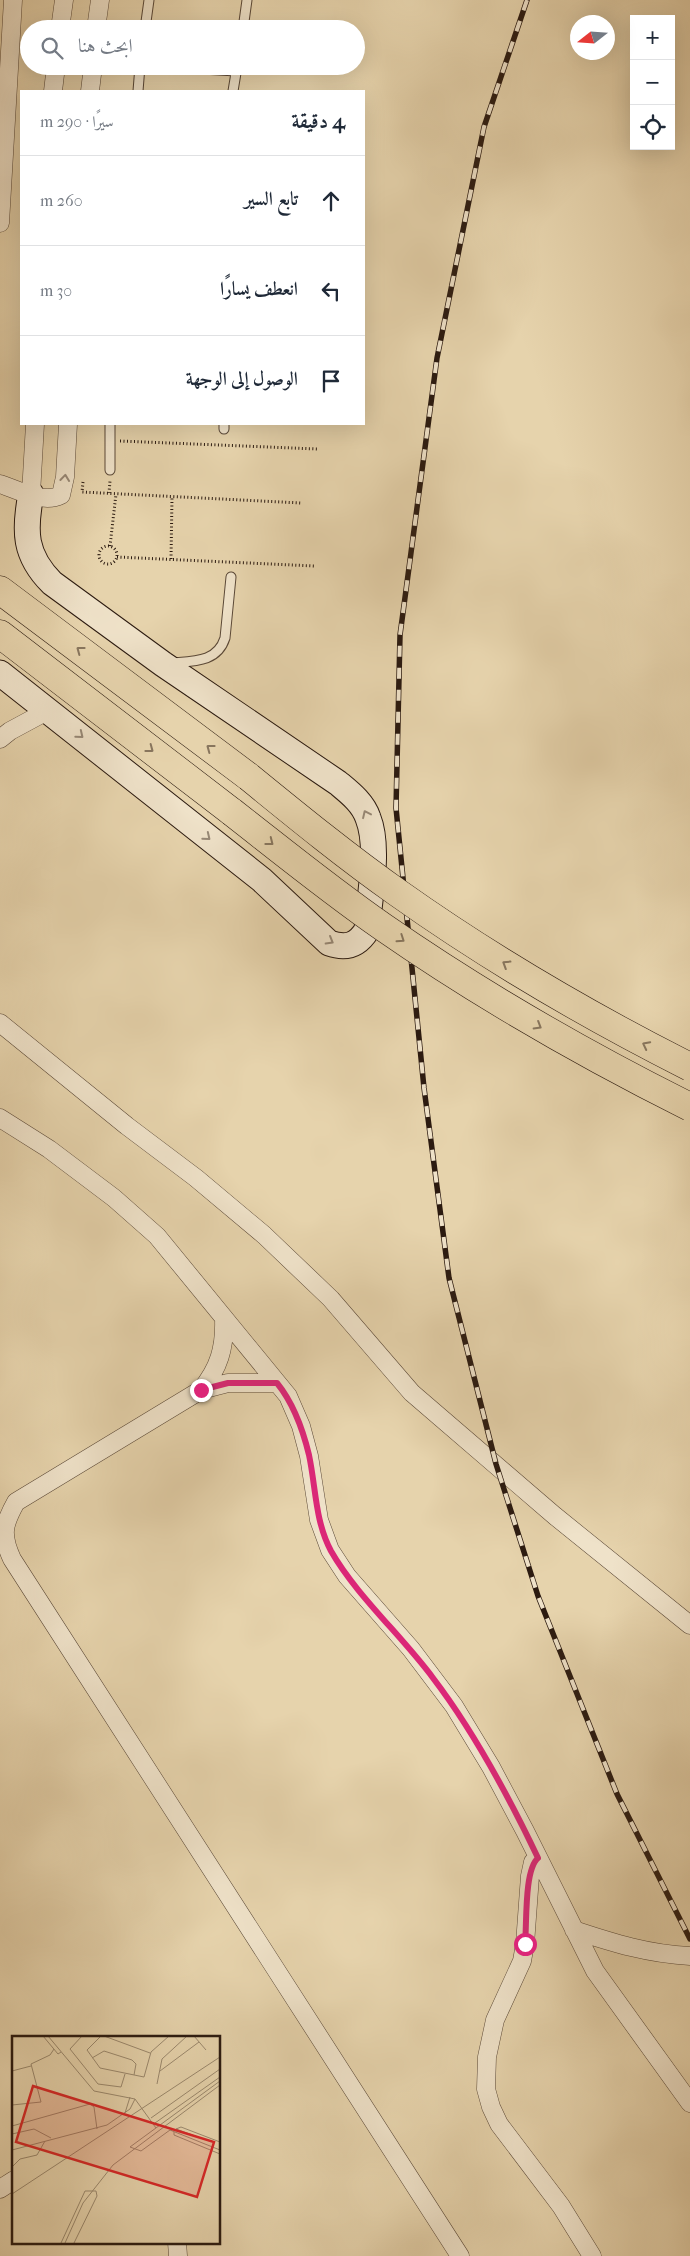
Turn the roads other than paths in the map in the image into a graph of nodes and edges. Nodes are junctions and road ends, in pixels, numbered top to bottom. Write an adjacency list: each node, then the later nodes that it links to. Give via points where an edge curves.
1 (13, 0): 18 (street)
2 (64, 0): 6 (street)
3 (100, 0): 7 (street)
4 (149, 0): 8 (lane)
5 (247, 0): 9 (lane)
6 (61, 20)
7 (97, 20)
8 (146, 20)
9 (244, 20)
10 (55, 75): 14 (street)
11 (92, 75): 15 (street)
12 (139, 75): 16 (lane)
13 (236, 75): 17 (lane)
14 (53, 90)
15 (90, 90)
16 (138, 90)
17 (233, 90)
18 (0, 223)
19 (35, 425): 24 (street)
20 (68, 425): 24 (street, one-way to 20, via 53,498 61,495)
21 (110, 425): 22 (lane)
22 (110, 470)
23 (0, 484): 24 (street)
24 (31, 494): 28 (street, via 26,535 33,558 45,576)
25 (230, 577): 28 (lane, via 222,647 208,659)
26 (0, 590): 33 (highway, one-way to 26, bridge, via 556,995 476,946 360,865)
27 (0, 634): 34 (highway, one-way to 34, bridge, via 383,927 543,1029)
28 (162, 664): 30 (street, one-way to 28, via 262,880 329,943 341,947 361,940 367,930 374,846 362,806 338,783)
29 (0, 673): 30 (street)
30 (49, 710): 31 (street)
31 (0, 739)
32 (0, 1023): 39 (street, via 264,1235 330,1299 412,1393 555,1516)
33 (690, 1067)
34 (690, 1107)
35 (0, 1118): 36 (street, via 49,1149 136,1217 157,1236)
36 (224, 1319): 37 (street); 38 (street, via 221,1358)
37 (277, 1383): 38 (street, via 228,1383); 40 (street, via 288,1396 301,1426 319,1520 330,1550 347,1576 411,1649 454,1706 491,1767)
38 (201, 1390): 46 (street, via 16,1502 6,1523 5,1543 17,1568)
39 (690, 1625)
40 (538, 1858): 41 (street); 47 (street, via 533,1862 530,1876 522,1961 495,2020 487,2057 486,2090 500,2124 561,2206)
41 (574, 1930): 42 (street, via 636,1950); 43 (street, via 604,1985)
42 (690, 1956)
43 (690, 2103)
44 (12, 2181): 45 (street)
45 (0, 2190)
46 (460, 2256)
47 (592, 2256)

